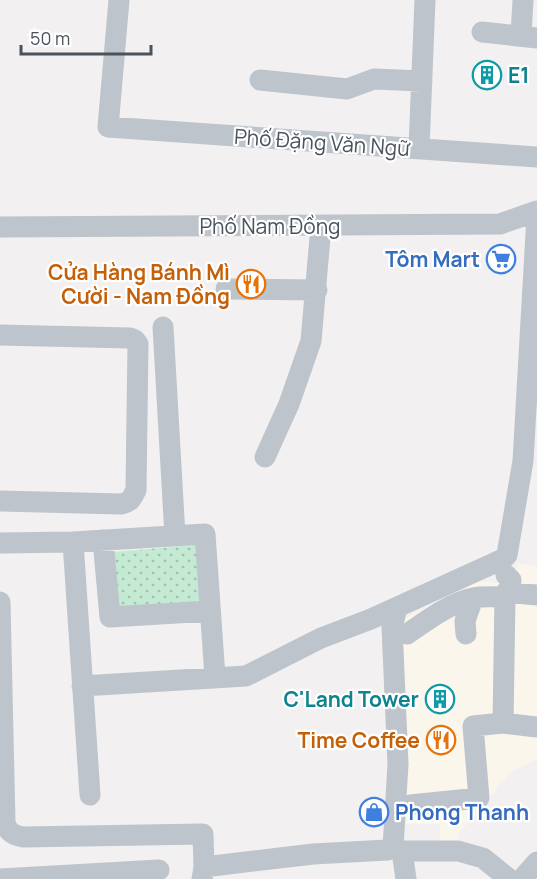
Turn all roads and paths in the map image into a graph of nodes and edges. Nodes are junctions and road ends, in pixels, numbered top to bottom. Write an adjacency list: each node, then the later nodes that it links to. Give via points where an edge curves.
1 (119, 0): 8 (street, Phố Đặng Văn Ngữ, via 108,127)
2 (425, 0): 7 (street)
3 (523, 0): 5 (street)
4 (482, 32): 5 (street)
5 (529, 37)
6 (260, 80): 7 (street, via 347,90 374,79)
7 (422, 81): 8 (street)
8 (419, 148): 9 (street, Phố Đặng Văn Ngữ)
9 (537, 157)
10 (537, 211): 12 (street, Phố Nam Đồng, via 500,224)
11 (537, 216): 27 (street, via 523,460)
12 (321, 226): 13 (street, Phố Nam Đồng); 15 (street)
13 (0, 227)
14 (226, 289): 15 (street)
15 (317, 290): 19 (street, via 306,359)
16 (163, 327): 23 (street)
17 (90, 328): 18 (street, via 17,326)
18 (1, 335): 21 (street, via 130,338 138,344 136,490 132,498 121,504)
19 (265, 457)
20 (0, 501): 21 (street)
21 (43, 502): 22 (street, via 68,514)
22 (129, 514)
23 (175, 536): 24 (street); 32 (street, via 205,534)
24 (103, 540): 25 (street); 32 (street, via 110,617)
25 (73, 542): 26 (street); 36 (street)
26 (0, 543)
27 (506, 580): 28 (street); 29 (street); 31 (street, via 496,564); 37 (street)
28 (537, 595)
29 (473, 598): 33 (street); 34 (street, via 465,621)
30 (0, 602): 44 (street, via 7,829 23,837 203,834)
31 (397, 608): 35 (street, via 321,638 246,676); 41 (street, via 392,627)
32 (210, 610): 35 (street)
33 (407, 634)
34 (466, 634)
35 (215, 677): 36 (street)
36 (82, 686): 39 (street)
37 (503, 723): 38 (street); 40 (street, via 473,726 479,798)
38 (537, 728)
39 (90, 795)
40 (410, 805)
41 (398, 850): 44 (street, via 313,854); 47 (street); 48 (street, via 458,851 483,858)
42 (537, 862): 49 (street)
43 (159, 870): 45 (street)
44 (203, 873)
45 (66, 878): 46 (street)
46 (0, 879)
47 (406, 879)
48 (509, 879)
49 (522, 879)

